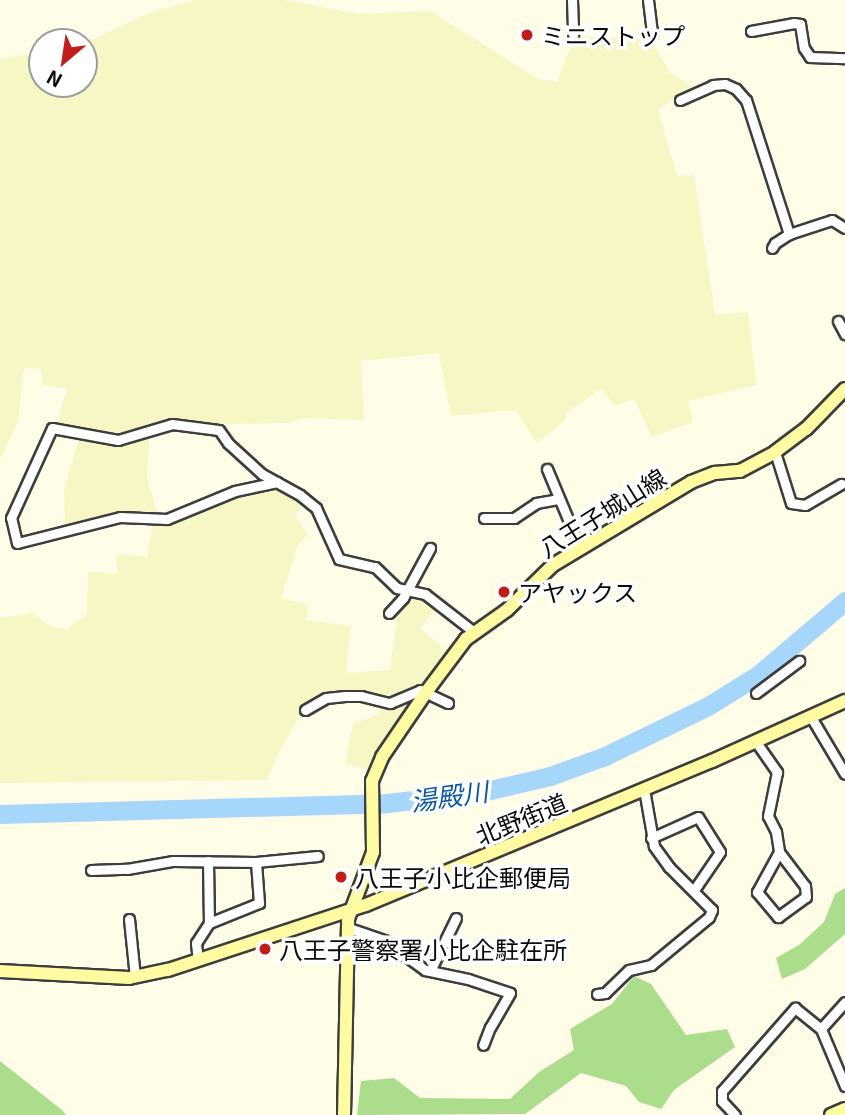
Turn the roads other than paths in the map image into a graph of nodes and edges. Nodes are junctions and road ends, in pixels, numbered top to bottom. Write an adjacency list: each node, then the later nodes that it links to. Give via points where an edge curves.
1 (572, 0): 4 (street)
2 (648, 0): 5 (street)
3 (751, 31): 6 (street, via 800,24 810,57)
4 (573, 35)
5 (652, 36)
6 (845, 58)
7 (680, 100): 9 (street, via 725,83 746,100)
8 (845, 228): 9 (street, via 832,220)
9 (789, 234): 10 (street)
10 (772, 248)
11 (838, 321): 12 (street)
12 (845, 334)
13 (845, 389): 14 (main road, 八王子城山線, via 806,429)
14 (775, 452): 17 (street, via 791,503 804,505); 21 (main road, 八王子城山線, via 740,471 715,473 691,482)
15 (547, 469): 18 (street)
16 (277, 482): 16 (street, via 237,452 219,430 172,424 118,440 52,428 11,518 17,543 120,517 167,519 235,491); 22 (street, via 316,508 339,559 375,567)
17 (841, 484)
18 (558, 499): 19 (street, via 536,503 514,517); 21 (street)
19 (484, 518)
20 (430, 548): 22 (street)
21 (580, 548): 24 (main road, 八王子城山線)
22 (406, 590): 23 (street); 24 (street, via 438,602)
23 (389, 613)
24 (474, 632): 26 (main road, 八王子城山線)
25 (799, 661): 27 (street)
26 (426, 691): 29 (street); 30 (street, via 390,703 361,696 326,698); 42 (main road, 八王子城山線, via 378,764 372,786 372,859)
27 (756, 693)
28 (845, 701): 31 (main road, 北野街道)
29 (448, 703)
30 (305, 710)
31 (811, 717): 32 (main road, 北野街道); 33 (street)
32 (756, 742): 34 (main road, 北野街道); 36 (street, via 777,772 768,816)
33 (845, 774)
34 (644, 789): 35 (street); 42 (main road, 北野街道)
35 (651, 838): 41 (street, via 669,867); 41 (street, via 698,817 720,852)
36 (779, 852): 36 (street, via 804,886 806,897 778,916 757,892)
37 (318, 856): 39 (street)
38 (208, 861): 39 (street); 40 (street); 45 (street)
39 (256, 862): 45 (street, via 259,903)
40 (91, 870)
41 (694, 890): 51 (street, via 710,904 709,917 650,965 629,970 605,993)
42 (349, 911): 46 (main road); 47 (main road, 北野街道)
43 (456, 918): 49 (street)
44 (130, 919): 50 (street)
45 (209, 923): 47 (street, via 196,943)
46 (349, 928): 49 (street, via 384,940); 57 (main road)
47 (198, 960): 50 (main road, 北野街道)
48 (0, 971): 50 (main road, 北野街道)
49 (430, 971): 54 (street, via 510,993)
50 (135, 977)
51 (597, 994)
52 (845, 1002): 53 (street)
53 (821, 1029): 55 (street); 58 (street, via 796,1007 722,1091 722,1101)
54 (483, 1045)
55 (845, 1086)
56 (845, 1109): 59 (main road)
57 (344, 1115)
58 (735, 1115)
59 (831, 1115)

